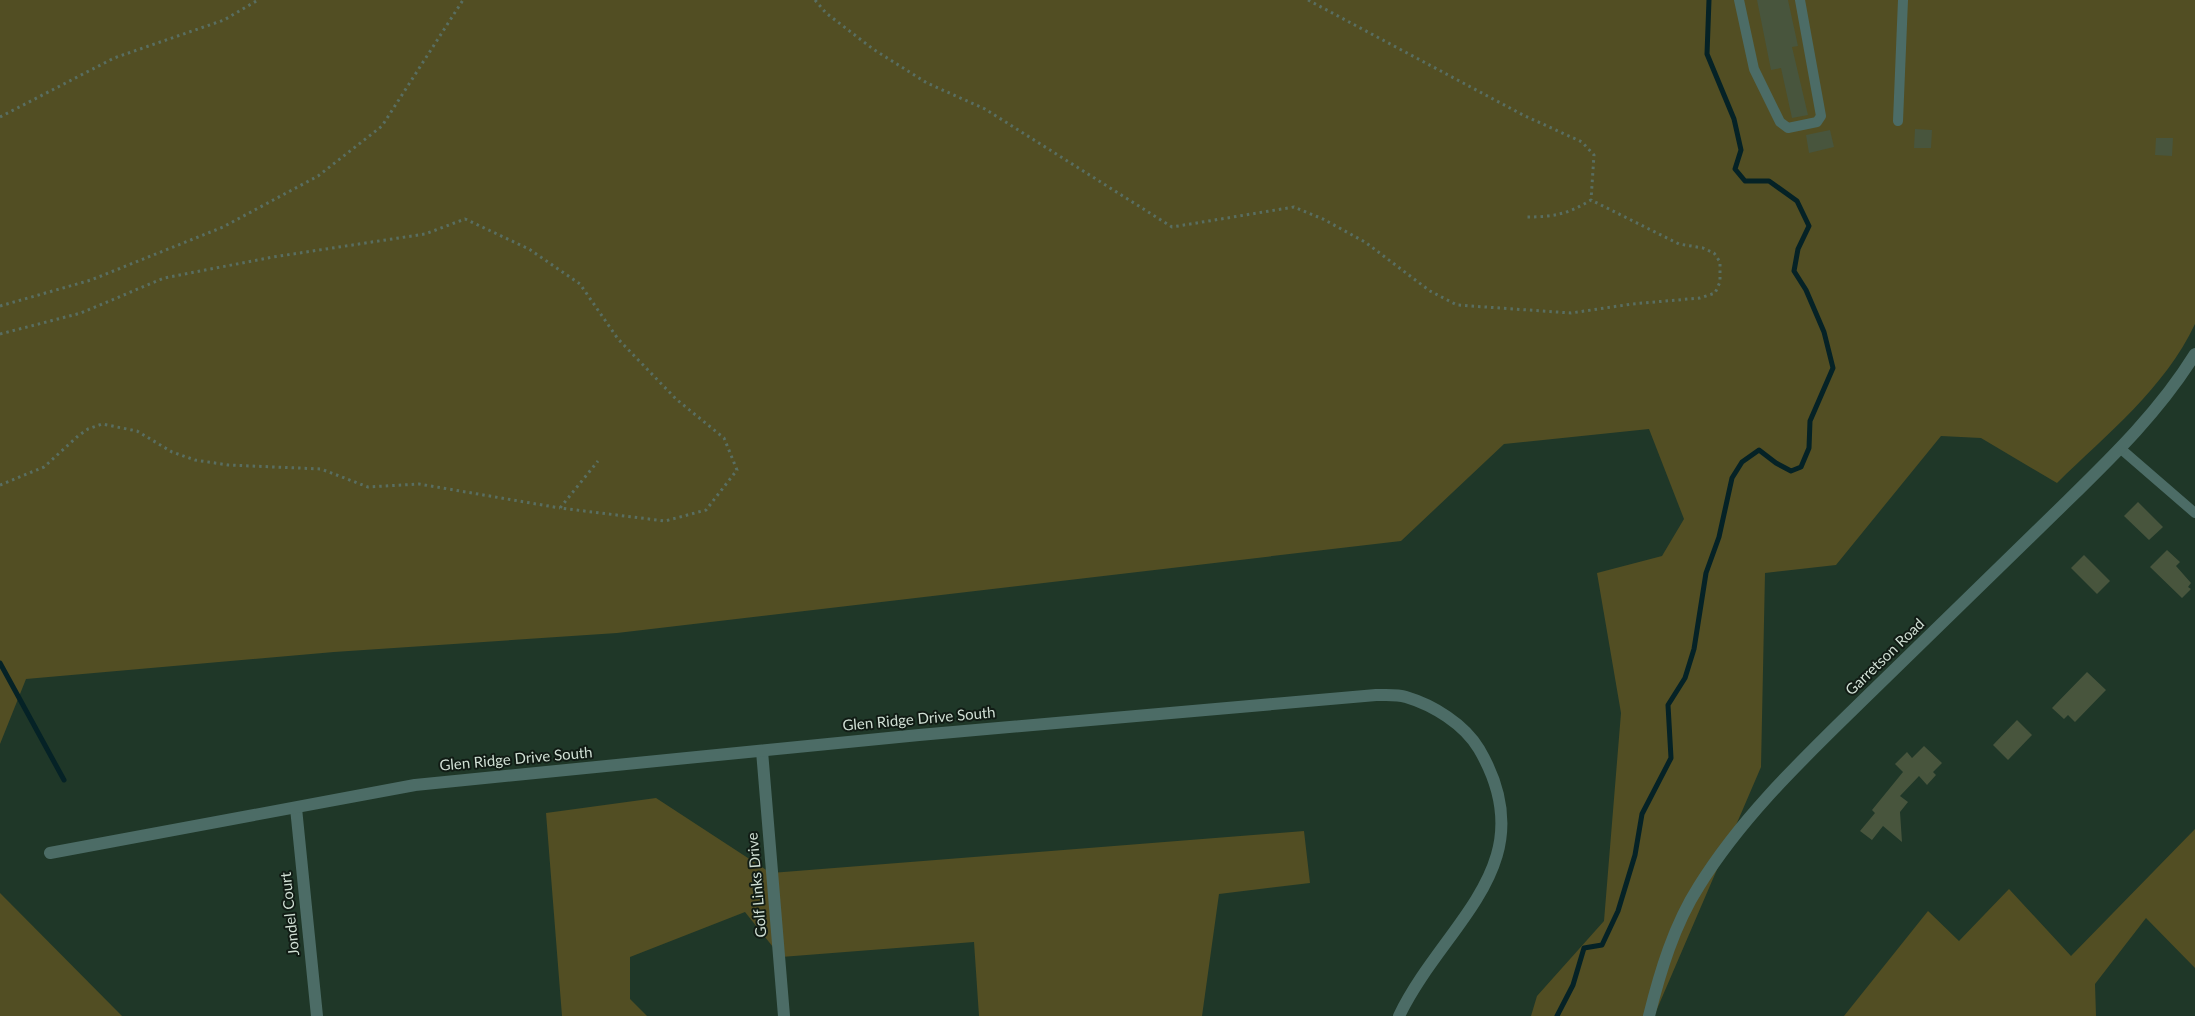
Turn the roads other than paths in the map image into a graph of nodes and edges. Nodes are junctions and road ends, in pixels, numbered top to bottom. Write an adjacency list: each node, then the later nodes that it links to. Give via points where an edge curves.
1 (1739, 0): 2 (lane, via 1754,69 1780,122 1788,128 1816,122 1821,116)
2 (1800, 0)
3 (1903, 0): 4 (lane)
4 (1898, 121)
5 (2195, 354): 6 (street, Garretson Road, via 2180,379)
6 (2121, 449): 7 (lane); 14 (street, Garretson Road, via 1829,734 1743,823 1698,886 1683,916)
7 (2195, 513)
8 (762, 751): 9 (street, Glen Ridge Drive South, via 415,785); 12 (street, Golf Links Drive); 13 (street, Glen Ridge Drive South, via 1376,695 1405,696 1430,706 1459,726 1483,756 1501,806 1502,835 1486,886)
9 (296, 808): 10 (street, Glen Ridge Drive South); 11 (street, Jondel Court)
10 (50, 853)
11 (317, 1016)
12 (784, 1016)
13 (1399, 1016)
14 (1649, 1016)

